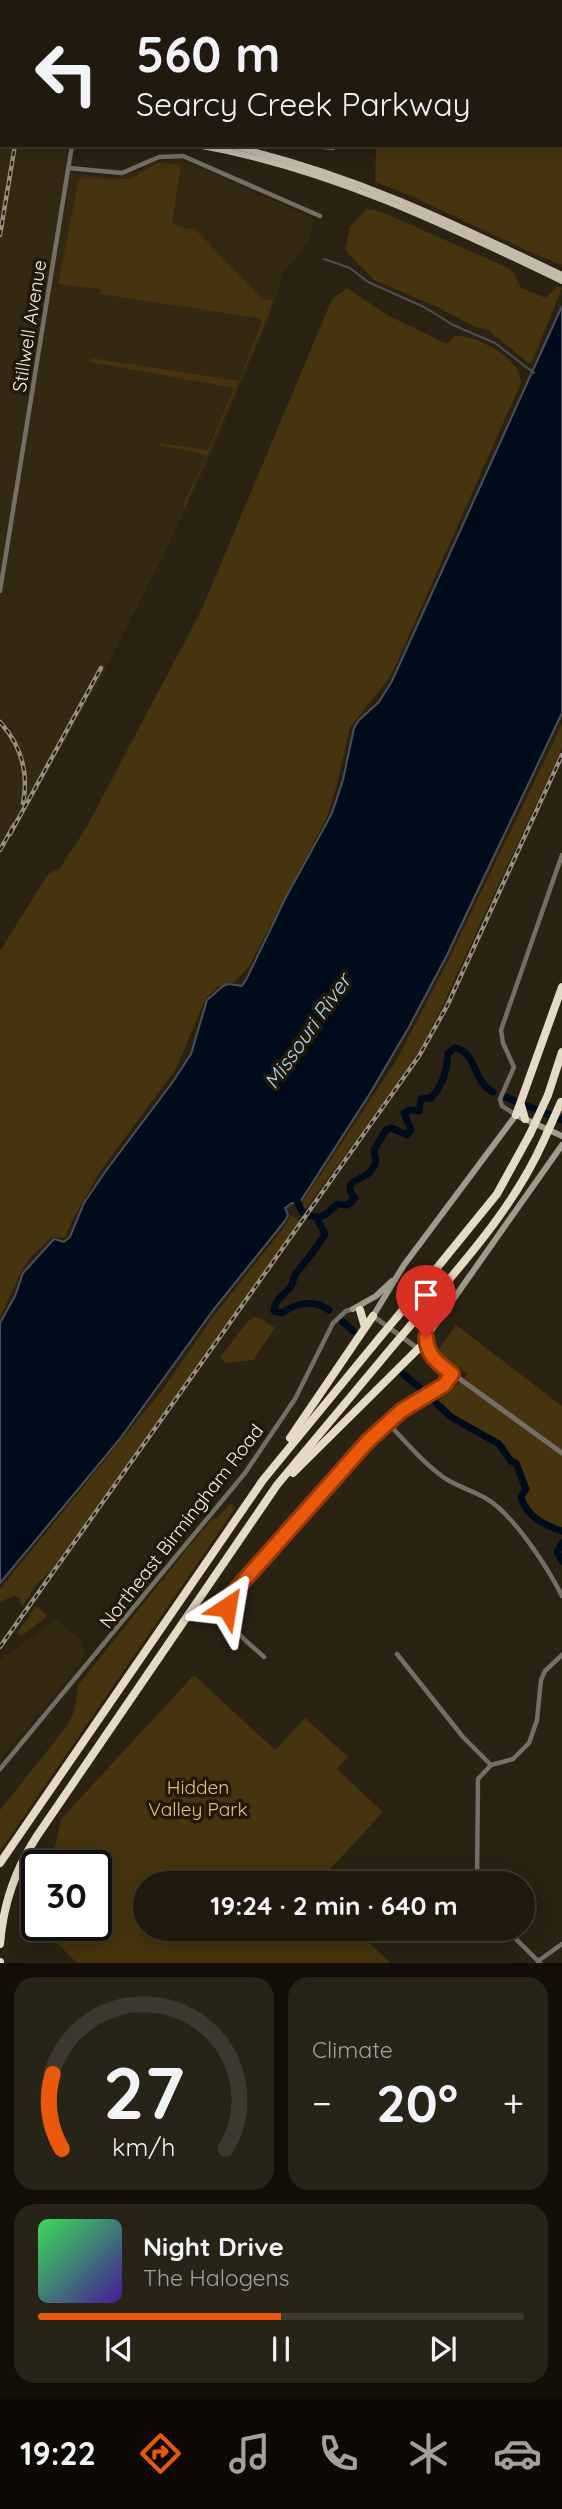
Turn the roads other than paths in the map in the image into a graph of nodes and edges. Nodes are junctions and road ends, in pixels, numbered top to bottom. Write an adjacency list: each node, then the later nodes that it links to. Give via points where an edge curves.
1 (73, 147): 6 (street, Stillwell Avenue)
2 (206, 147): 7 (main road)
3 (235, 147): 7 (main road)
4 (324, 147): 5 (street)
5 (333, 148)
6 (69, 168): 8 (street, via 122,173 159,157 183,156); 11 (street, Stillwell Avenue)
7 (314, 171): 9 (main road, via 424,209); 10 (main road, via 423,215)
8 (320, 216)
9 (562, 275)
10 (562, 281)
11 (0, 591)
12 (562, 855): 17 (street, via 501,1030 514,1067 499,1099)
13 (562, 987): 16 (highway)
14 (562, 1052): 31 (highway, bridge, via 530,1134 490,1204)
15 (562, 1101): 32 (highway, bridge, via 518,1188 490,1230 299,1457)
16 (521, 1102): 17 (highway); 18 (highway)
17 (516, 1115): 18 (main road); 21 (main road)
18 (525, 1119): 19 (main road)
19 (562, 1136)
20 (562, 1145): 25 (main road)
21 (398, 1275): 22 (main road); 23 (main road)
22 (356, 1309): 23 (street); 24 (highway); 38 (street, Northeast Birmingham Road, via 333,1323 295,1399 245,1473)
23 (373, 1316): 24 (highway); 26 (street)
24 (365, 1327): 31 (highway)
25 (426, 1337): 26 (main road); 27 (main road)
26 (415, 1345): 27 (street); 32 (highway, via 409,1358)
27 (432, 1357): 28 (street)
28 (452, 1374): 29 (street, via 444,1385); 30 (street)
29 (387, 1422): 33 (street, via 436,1472 499,1508 545,1565); 36 (street, via 232,1594 227,1607 232,1626)
30 (562, 1456)
31 (276, 1463): 39 (highway)
32 (257, 1514): 42 (highway, via 33,1841 6,1902)
33 (562, 1595)
34 (397, 1654): 37 (street)
35 (562, 1655): 37 (street, via 541,1679 536,1726 529,1743 513,1759)
36 (264, 1657)
37 (491, 1765): 40 (street, via 478,1779)
38 (0, 1769)
39 (0, 1863)
40 (477, 1871)
41 (518, 1941): 44 (street)
42 (0, 1944)
43 (562, 1944): 44 (street)
44 (539, 1962)

